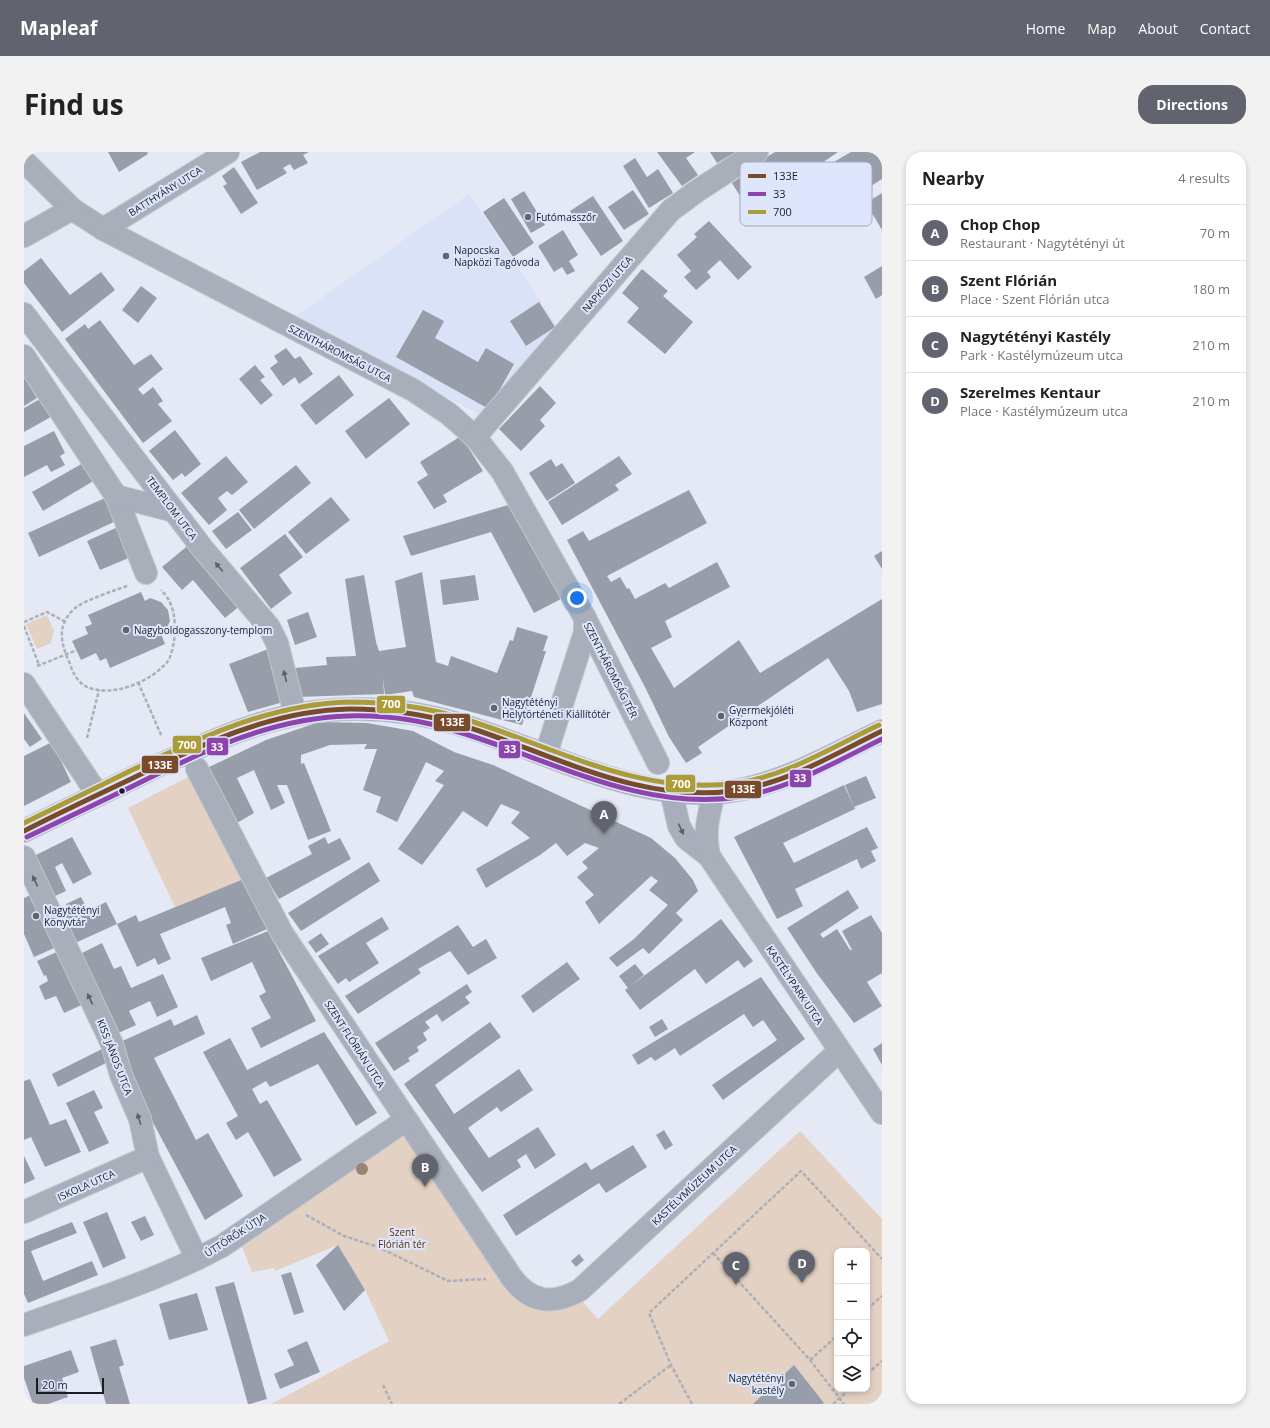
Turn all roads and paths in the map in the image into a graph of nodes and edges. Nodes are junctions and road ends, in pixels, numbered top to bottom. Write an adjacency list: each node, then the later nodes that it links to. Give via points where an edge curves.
1 (228, 152): 7 (street, BATTHYÁNY UTCA)
2 (757, 152): 4 (street, NAPKÖZI UTCA)
3 (24, 161): 6 (street, SZENTHÁROMSÁG UTCA)
4 (742, 162)
5 (740, 163): 11 (street, NAPKÖZI UTCA, via 671,210)
6 (72, 209): 7 (street, SZENTHÁROMSÁG UTCA); 8 (street)
7 (103, 229): 11 (street, SZENTHÁROMSÁG UTCA, via 413,390 449,414)
8 (24, 236)
9 (24, 314): 13 (street, TEMPLOM UTCA)
10 (24, 356): 12 (street)
11 (475, 437): 15 (street, SZENTHÁROMSÁG UTCA, via 502,471)
12 (116, 496): 13 (street); 14 (street)
13 (174, 511): 26 (street, TEMPLOM UTCA, one-way to 13, via 277,643 269,627)
14 (138, 578): 16 (path, via 75,608); 23 (path, via 163,592 171,604 175,623 174,643 169,660 157,672)
15 (584, 618): 30 (street, SZENTHÁROMSÁG TÉR, via 585,632); 31 (street, SZENTHÁROMSÁG TÉR)
16 (64, 621): 17 (path, via 47,612); 20 (path, via 61,641)
17 (24, 622)
18 (24, 626): 22 (path)
19 (77, 650): 20 (path)
20 (65, 655): 21 (path); 25 (path, via 75,677 85,686)
21 (43, 663)
22 (39, 665)
23 (138, 682): 25 (path, via 115,691); 29 (path)
24 (24, 684): 35 (street)
25 (98, 690): 27 (path)
26 (295, 714): 30 (main road, via 375,709 421,715 457,723); 35 (main road, via 227,735)
27 (89, 730)
28 (882, 731): 34 (main road, via 816,763 764,784 738,791)
29 (162, 737)
30 (546, 754): 33 (main road, via 623,781)
31 (658, 763)
32 (197, 769): 41 (street, SZENT FLÓRIÁN UTCA, via 282,933)
33 (671, 791): 34 (main road); 37 (street, KASTÉLYPARK UTCA, one-way to 37, via 679,826 686,838)
34 (714, 792): 37 (street, KASTÉLYPARK UTCA, via 705,836)
35 (98, 795): 36 (main road)
36 (24, 831)
37 (709, 856): 39 (street, KASTÉLYPARK UTCA)
38 (24, 857): 42 (street, KISS JÁNOS UTCA, one-way to 38, via 140,1119 120,1075 112,1044)
39 (839, 1051): 40 (street, KASTÉLYPARK UTCA); 50 (street, KASTÉLYMÚZEUM UTCA, via 580,1290 570,1296)
40 (882, 1113)
41 (406, 1120): 43 (street, ÚTTÖRŐK ÚTJA); 50 (street, SZENT FLÓRIÁN UTCA, via 518,1286 528,1295)
42 (148, 1157): 44 (street, ISKOLA UTCA); 46 (street, KISS JÁNOS UTCA)
43 (284, 1203): 46 (street, ÚTTÖRŐK ÚTJA, via 222,1246); 48 (path, via 344,1236 378,1247 448,1281)
44 (24, 1212)
45 (713, 1253): 47 (path, via 801,1171); 54 (path); 56 (path, via 649,1313)
46 (197, 1259): 52 (street, ÚTTÖRŐK ÚTJA, via 139,1284)
47 (882, 1259)
48 (493, 1278)
49 (882, 1296): 51 (path)
50 (541, 1299)
51 (870, 1306)
52 (24, 1325)
53 (834, 1339): 54 (path)
54 (810, 1360): 60 (path)
55 (882, 1361): 57 (path)
56 (671, 1365): 62 (path); 63 (path)
57 (870, 1371)
58 (383, 1385): 61 (path)
59 (846, 1392): 60 (path)
60 (839, 1398): 64 (path); 65 (path)
61 (392, 1404)
62 (619, 1404)
63 (692, 1404)
64 (833, 1404)
65 (844, 1404)

